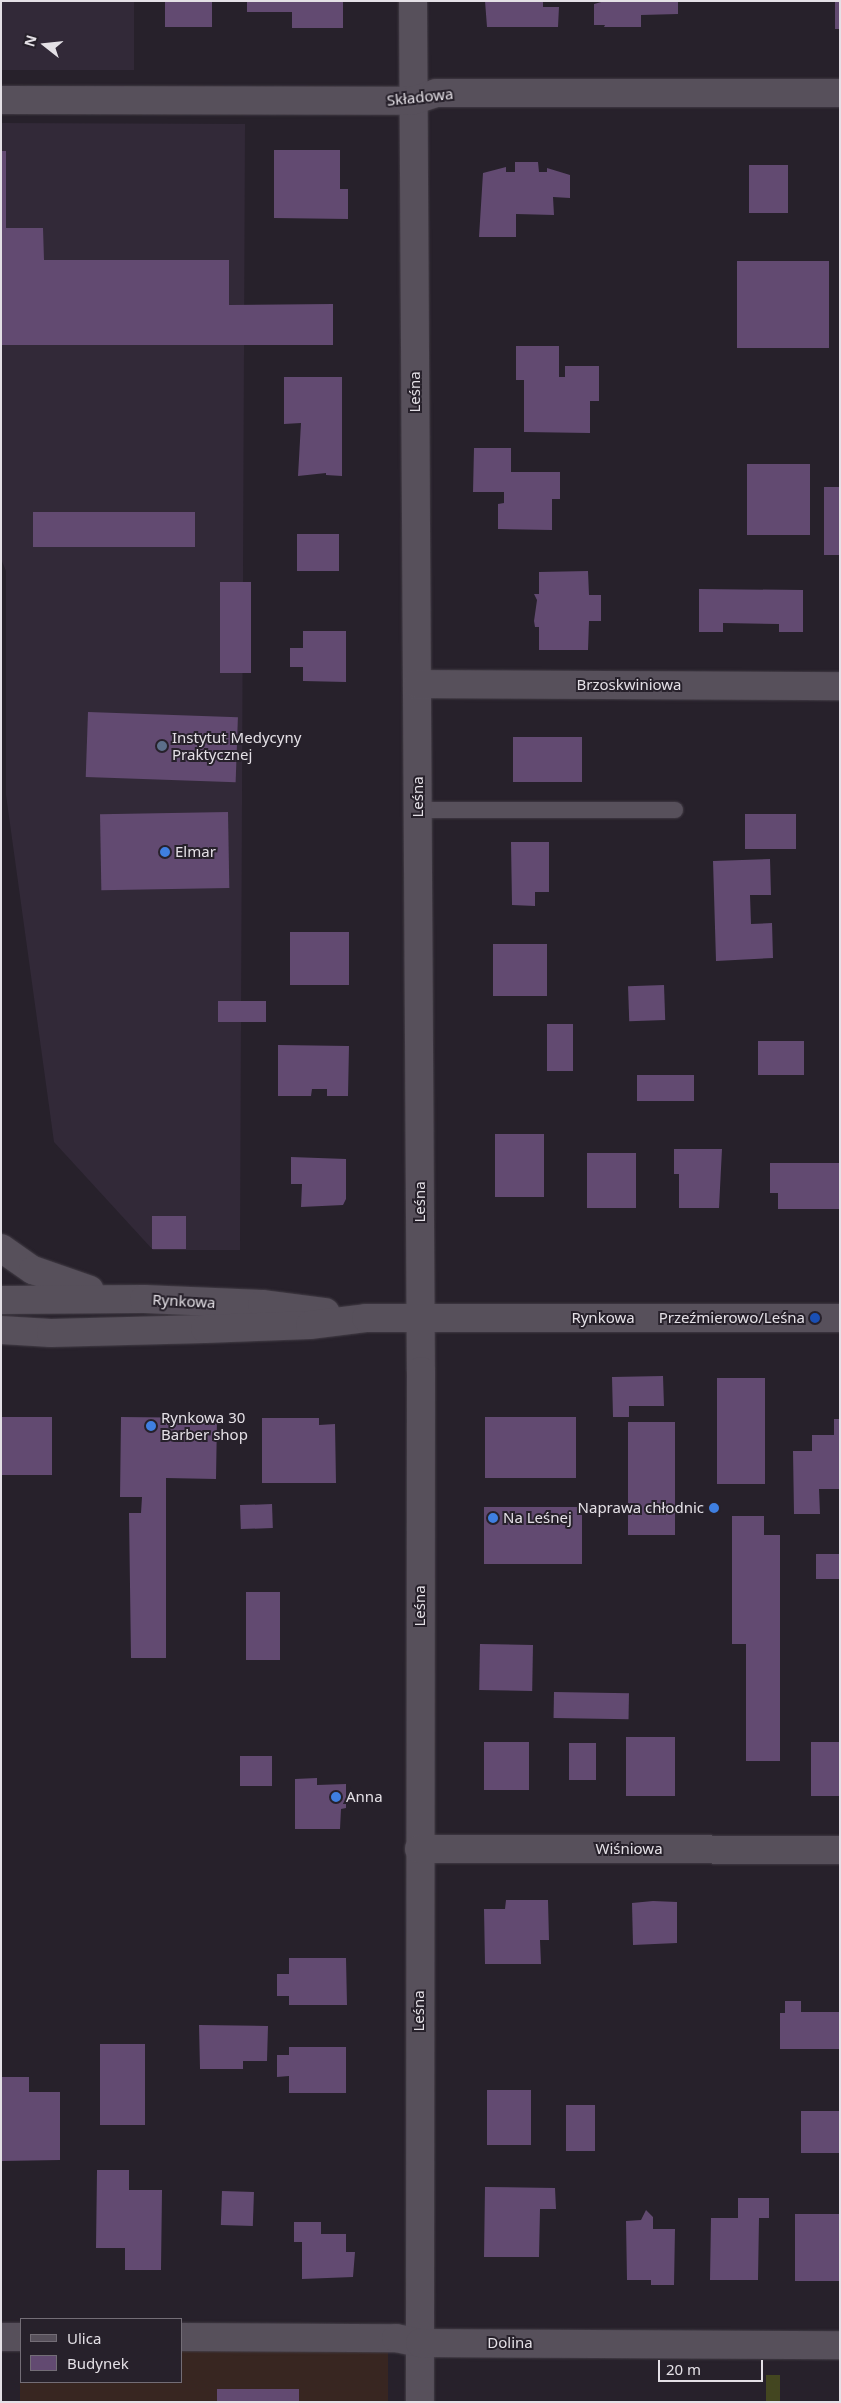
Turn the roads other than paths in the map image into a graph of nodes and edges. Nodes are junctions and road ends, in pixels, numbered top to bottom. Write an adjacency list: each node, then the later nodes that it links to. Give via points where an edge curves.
1 (413, 1): 4 (street, Leśna)
2 (840, 93): 4 (street, Składowa, via 436,93)
3 (1, 100): 4 (street, Składowa)
4 (412, 101): 5 (street, Leśna)
5 (417, 684): 6 (street, Brzoskwiniowa); 7 (street, Leśna)
6 (840, 686)
7 (418, 810): 8 (lane); 13 (street, Leśna)
8 (675, 810)
9 (1, 1248): 10 (street, via 56,1281 106,1294)
10 (144, 1299): 11 (street, Rynkowa); 12 (street, Rynkowa, via 283,1306)
11 (1, 1300)
12 (366, 1318): 13 (street, Rynkowa); 15 (street, Rynkowa, via 310,1325 205,1329 51,1333)
13 (421, 1318): 14 (street, Rynkowa); 16 (street, Leśna)
14 (840, 1318)
15 (1, 1330)
16 (419, 1849): 17 (street, Wiśniowa); 21 (street, Leśna)
17 (840, 1850)
18 (1, 2337): 19 (street)
19 (20, 2337)
20 (182, 2337): 21 (street, Dolina, via 396,2338)
21 (420, 2343): 22 (street, Dolina); 23 (street, Leśna)
22 (840, 2345)
23 (420, 2402)

